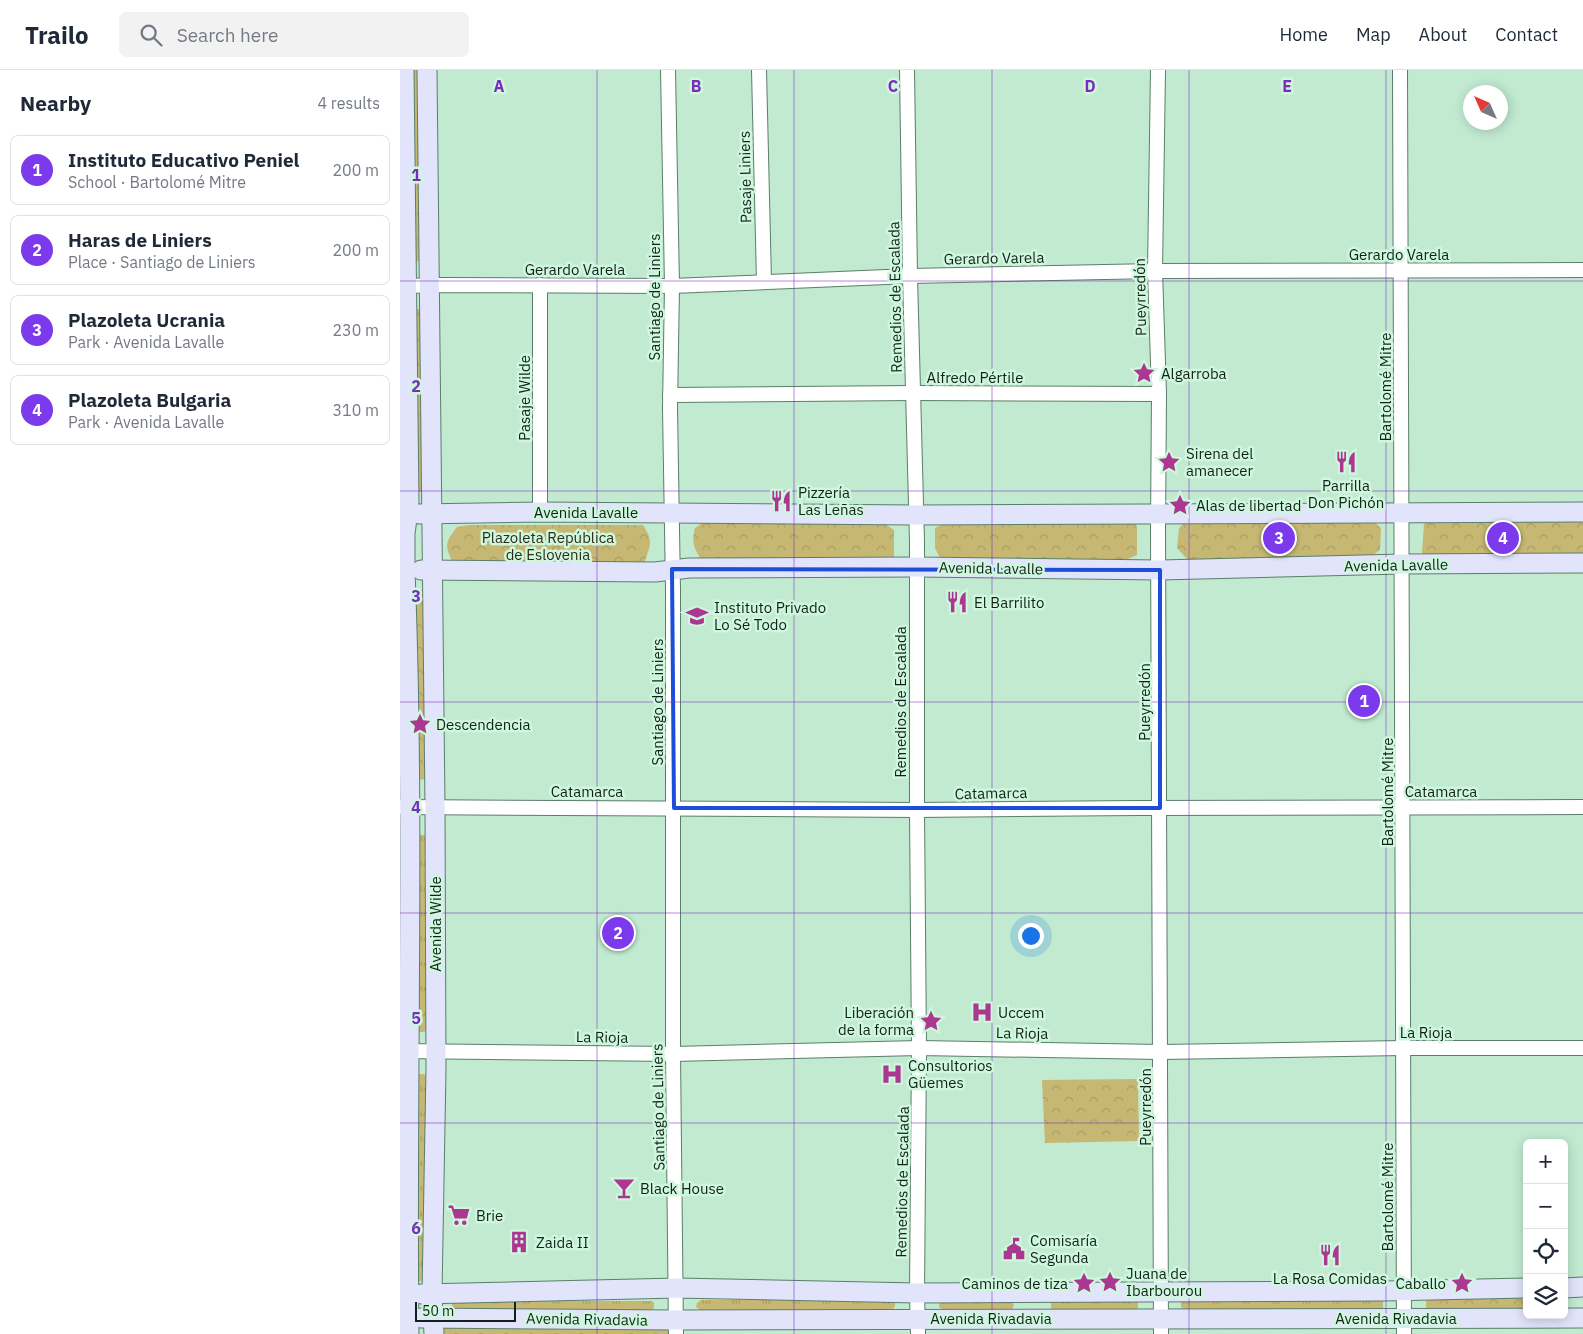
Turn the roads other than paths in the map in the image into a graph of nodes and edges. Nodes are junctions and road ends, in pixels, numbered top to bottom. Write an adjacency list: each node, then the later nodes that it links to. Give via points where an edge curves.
1 (404, 70): 15 (main road, Avenida Wilde)
2 (428, 70): 13 (main road, Avenida Wilde)
3 (668, 70): 16 (street, Santiago de Liniers)
4 (759, 70): 12 (street, Pasaje Liniers)
5 (907, 70): 11 (street, Remedios de Escalada)
6 (1158, 70): 10 (street, Pueyrredón)
7 (1400, 70): 8 (street, Bartolomé Mitre)
8 (1401, 270): 9 (street, Gerardo Varela); 10 (street, Gerardo Varela); 24 (street, Bartolomé Mitre)
9 (1583, 270)
10 (1155, 271): 11 (street, Gerardo Varela); 18 (street, Pueyrredón)
11 (910, 276): 12 (street, Gerardo Varela); 17 (street, Remedios de Escalada)
12 (764, 282): 16 (street, Gerardo Varela)
13 (430, 285): 14 (street, Gerardo Varela); 15 (street, Gerardo Varela); 25 (main road, Avenida Wilde)
14 (540, 285): 16 (street, Gerardo Varela); 20 (street, Pasaje Wilde)
15 (406, 286): 26 (main road, Avenida Wilde, via 409,502)
16 (672, 286): 19 (street, Santiago de Liniers)
17 (914, 393): 18 (street, Alfredo Pértile); 19 (street, Alfredo Pértile); 27 (street, Remedios de Escalada)
18 (1159, 394): 23 (street, Pueyrredón)
19 (670, 395): 21 (street, Santiago de Liniers)
20 (540, 512): 21 (main road, Avenida Lavalle); 25 (main road, Avenida Lavalle)
21 (671, 512): 27 (main road, Avenida Lavalle); 31 (street, Santiago de Liniers)
22 (1583, 512): 24 (main road, Avenida Lavalle)
23 (1159, 513): 24 (main road, Avenida Lavalle); 27 (main road, Avenida Lavalle); 33 (street, Pueyrredón)
24 (1401, 513): 29 (street, Bartolomé Mitre)
25 (432, 514): 26 (main road, Avenida Lavalle); 34 (main road, Avenida Wilde)
26 (403, 515): 32 (main road, Avenida Wilde)
27 (916, 515): 30 (street, Remedios de Escalada)
28 (1583, 563): 29 (main road, Avenida Lavalle)
29 (1403, 564): 33 (main road, Avenida Lavalle); 40 (street, Bartolomé Mitre)
30 (917, 567): 31 (main road, Avenida Lavalle); 33 (main road, Avenida Lavalle); 41 (street, Remedios de Escalada)
31 (672, 569): 34 (main road, Avenida Lavalle, via 654,572); 38 (street, Santiago de Liniers)
32 (403, 570): 34 (main road, Avenida Lavalle); 35 (main road, Avenida Wilde)
33 (1160, 570): 39 (street, Pueyrredón)
34 (433, 571): 36 (main road, Avenida Wilde)
35 (405, 807): 36 (street, Catamarca); 45 (main road, Avenida Wilde)
36 (435, 807): 38 (street, Catamarca); 46 (main road, Avenida Wilde)
37 (1583, 807): 40 (street, Catamarca)
38 (674, 808): 41 (street, Catamarca); 48 (street, Santiago de Liniers)
39 (1160, 808): 40 (street, Catamarca); 41 (street, Catamarca); 47 (street, Pueyrredón)
40 (1403, 808): 43 (street, Bartolomé Mitre)
41 (917, 810): 42 (street, Remedios de Escalada)
42 (919, 1048): 47 (street, La Rioja); 48 (street, La Rioja); 55 (street, Remedios de Escalada)
43 (1403, 1048): 44 (street, La Rioja); 47 (street, La Rioja); 53 (street, Bartolomé Mitre)
44 (1583, 1048)
45 (404, 1051): 46 (street, La Rioja); 57 (main road, Avenida Wilde)
46 (436, 1051): 48 (street, La Rioja); 58 (main road, Avenida Wilde)
47 (1161, 1052): 56 (street, Pueyrredón)
48 (673, 1054): 50 (street, Santiago de Liniers)
49 (1583, 1287): 52 (main road)
50 (677, 1288): 55 (main road, Avenida Rivadavia); 58 (main road, Avenida Rivadavia); 66 (street, Santiago de Liniers)
51 (1523, 1288): 53 (main road, Avenida Rivadavia)
52 (1568, 1288)
53 (1404, 1291): 56 (main road, Avenida Rivadavia); 65 (street, Bartolomé Mitre)
54 (1033, 1292): 55 (main road, Avenida Rivadavia); 56 (main road, Avenida Rivadavia); 59 (main road)
55 (917, 1293): 63 (street, Remedios de Escalada)
56 (1161, 1293): 64 (street, Pueyrredón)
57 (404, 1294): 58 (main road, Avenida Rivadavia); 61 (main road, Avenida Wilde)
58 (432, 1294): 62 (main road, Avenida Wilde)
59 (1032, 1318): 63 (main road, Avenida Rivadavia); 64 (main road, Avenida Rivadavia)
60 (1583, 1318): 65 (main road, Avenida Rivadavia)
61 (406, 1323): 62 (main road, Avenida Rivadavia)
62 (434, 1326): 66 (main road, Avenida Rivadavia)
63 (918, 1326): 66 (main road, Avenida Rivadavia)
64 (1162, 1326): 65 (main road, Avenida Rivadavia)
65 (1404, 1326)
66 (676, 1327)

